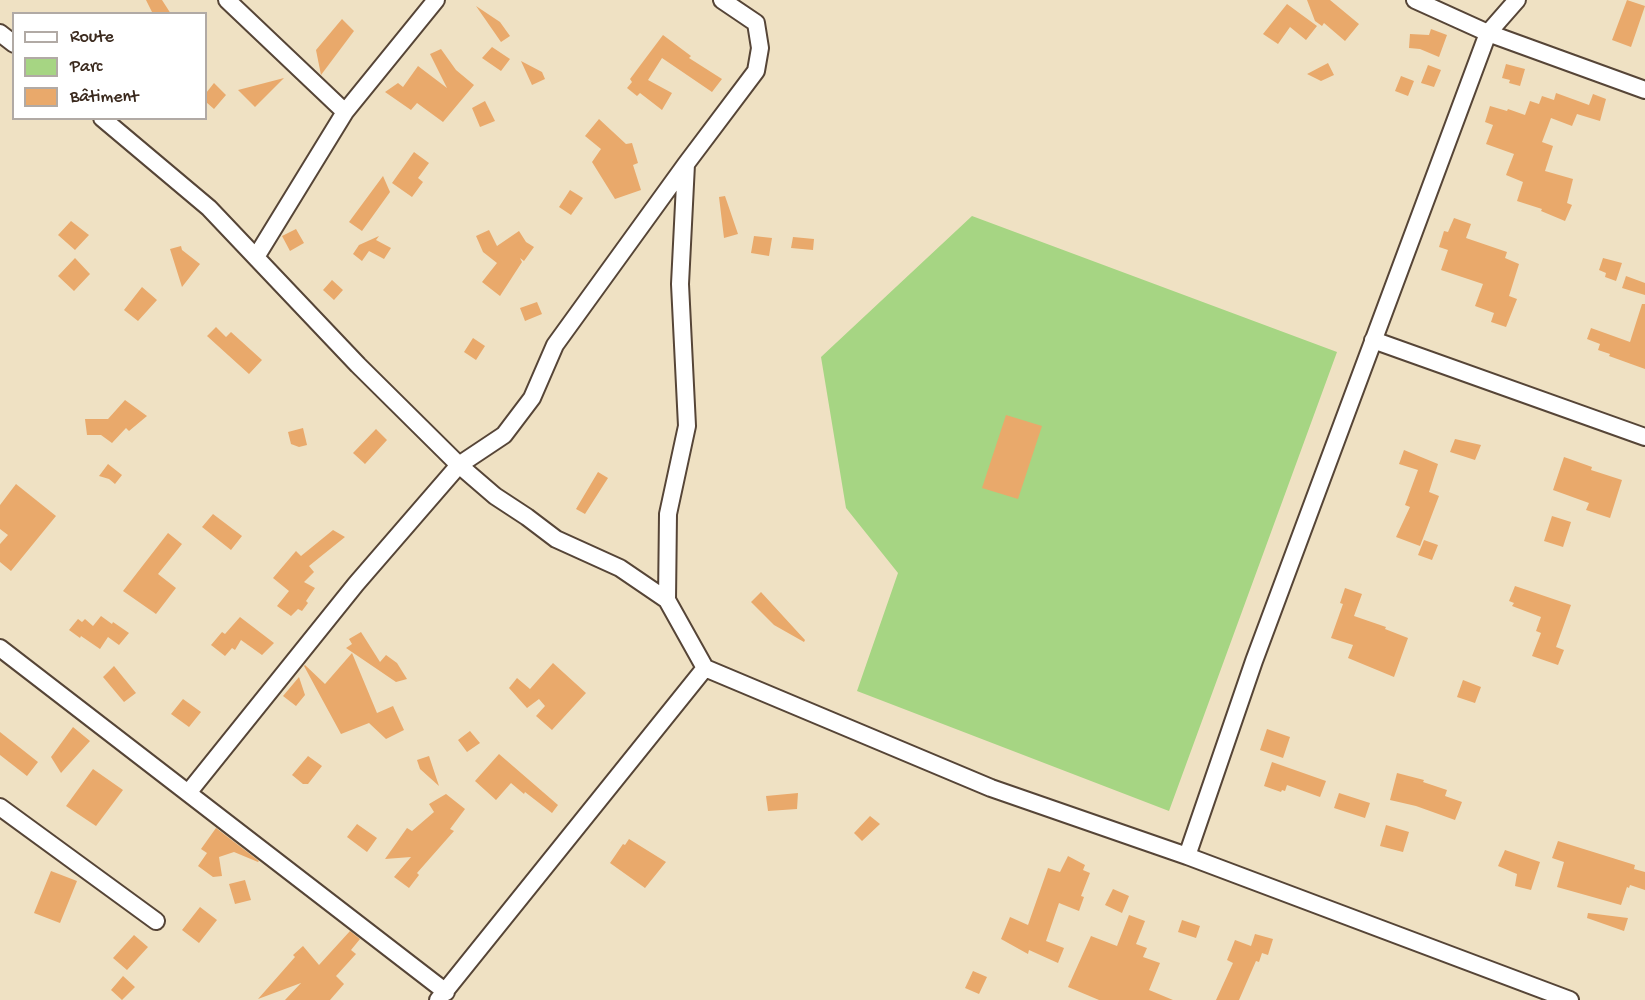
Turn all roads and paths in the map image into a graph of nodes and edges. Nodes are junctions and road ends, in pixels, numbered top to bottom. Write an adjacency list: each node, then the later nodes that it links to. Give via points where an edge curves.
1 (227, 0): 10 (street)
2 (436, 0): 10 (street)
3 (722, 0): 12 (street, via 756,23 760,48 756,71)
4 (1415, 0): 7 (street)
5 (1517, 0): 7 (street)
6 (0, 33): 8 (street)
7 (1488, 33): 9 (street); 14 (street)
8 (12, 42)
9 (1645, 90)
10 (345, 112): 13 (street)
11 (104, 120): 13 (street, via 209,208)
12 (686, 164): 16 (street, via 555,345 532,398 504,435); 17 (street, via 680,284 687,426 668,514)
13 (256, 257): 16 (street)
14 (1373, 340): 15 (street); 22 (street, via 1254,661)
15 (1645, 437)
16 (459, 465): 17 (street, via 556,539 620,568); 20 (street, via 356,584)
17 (667, 600): 19 (street)
18 (0, 648): 20 (street)
19 (705, 668): 22 (street, via 991,788); 24 (street)
20 (188, 793): 24 (street)
21 (0, 807): 23 (street)
22 (1187, 856): 25 (street)
23 (156, 921)
24 (442, 996)
25 (1570, 1000)

